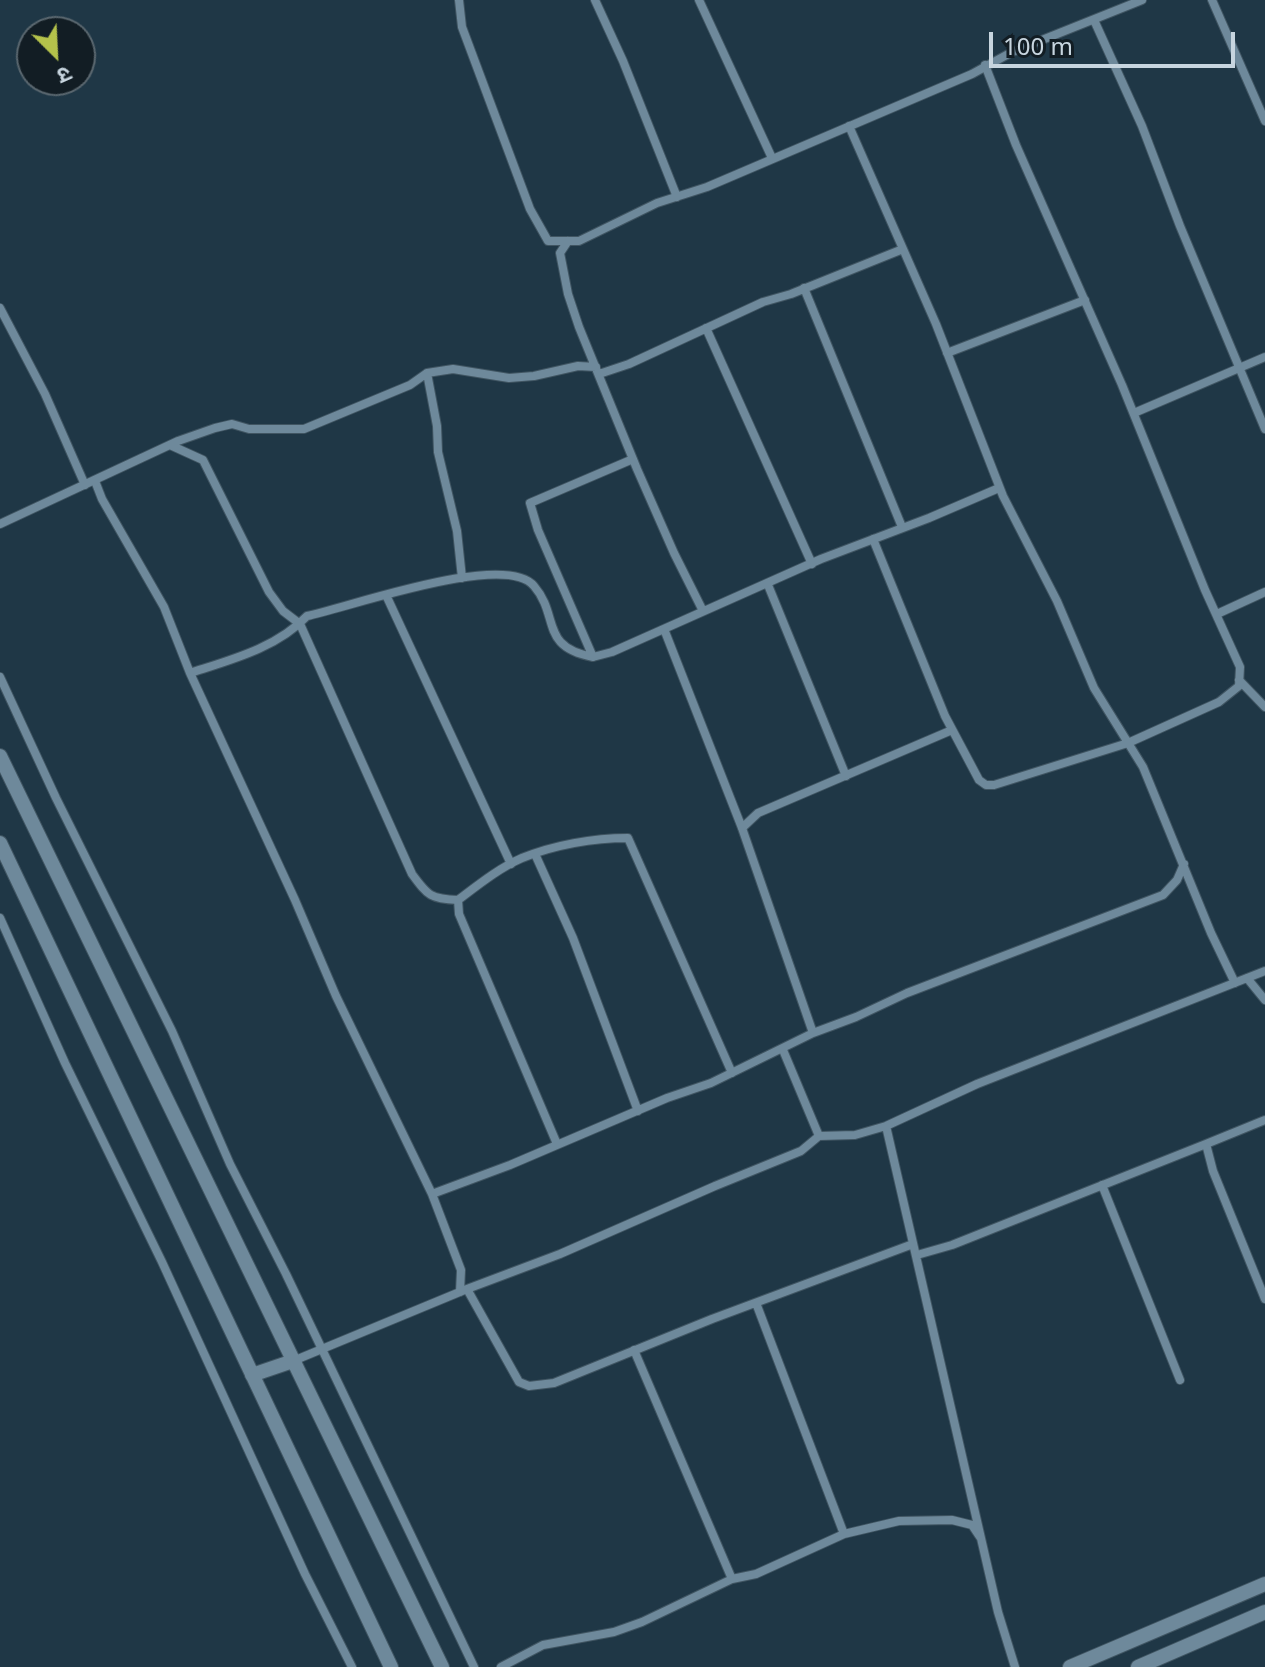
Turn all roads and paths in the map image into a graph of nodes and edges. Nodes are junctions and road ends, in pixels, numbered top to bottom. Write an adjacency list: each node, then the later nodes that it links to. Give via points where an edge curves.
1 (459, 0): 12 (street, via 462,27 530,209 548,241)
2 (595, 0): 11 (street)
3 (699, 0): 10 (street)
4 (1142, 0): 6 (street)
5 (1212, 0): 8 (street)
6 (1094, 20): 7 (street); 20 (street)
7 (985, 65): 9 (street); 15 (street)
8 (1265, 121)
9 (849, 126): 10 (street); 13 (street)
10 (772, 158): 11 (street)
11 (677, 197): 12 (street, via 579,241)
12 (568, 241): 21 (street, via 560,253 568,294)
13 (903, 249): 14 (street); 18 (street)
14 (804, 288): 17 (street); 31 (street)
15 (1085, 300): 18 (street); 23 (street)
16 (0, 308): 28 (street)
17 (706, 328): 21 (street, via 629,364); 33 (street)
18 (947, 353): 29 (street)
19 (1265, 357): 20 (street)
20 (1239, 368): 23 (street); 24 (street)
21 (597, 370): 22 (street, via 578,366 509,378 453,369); 26 (street)
22 (427, 373): 25 (street, via 304,429 232,424); 34 (street)
23 (1134, 413): 39 (street)
24 (1265, 429)
25 (170, 445): 27 (street); 40 (street, via 203,460 269,592)
26 (633, 459): 38 (street); 42 (street, via 530,503)
27 (95, 481): 28 (street); 43 (street, via 164,607)
28 (85, 485): 30 (street)
29 (999, 488): 31 (street); 48 (street, via 1094,688)
30 (0, 524)
31 (902, 527): 32 (street)
32 (873, 539): 33 (street); 47 (street)
33 (812, 564): 35 (street)
34 (462, 578): 37 (street); 42 (street, via 517,575 534,585 554,634 568,650)
35 (768, 585): 38 (street); 50 (street)
36 (1265, 592): 39 (street)
37 (386, 595): 40 (street, via 307,616); 54 (street)
38 (703, 611): 41 (street)
39 (1217, 614): 45 (street, via 1240,667)
40 (300, 624): 43 (street, via 241,656); 56 (street, via 412,874 437,899)
41 (664, 629): 42 (street); 51 (street)
42 (593, 657)
43 (190, 673): 72 (street)
44 (0, 677): 78 (street)
45 (1239, 680): 46 (street); 48 (street, via 1239,686 1219,702)
46 (1265, 707)
47 (952, 730): 48 (street, via 986,785); 50 (street)
48 (1128, 743): 55 (street)
49 (0, 756): 80 (street)
50 (846, 776): 51 (street, via 758,813)
51 (742, 828): 62 (street)
52 (0, 843): 81 (street)
53 (535, 854): 54 (street); 64 (street, via 628,838); 65 (street, via 573,938)
54 (511, 864): 56 (street)
55 (1185, 864): 60 (street); 62 (street, via 1163,895)
56 (458, 900): 69 (street, via 471,945)
57 (0, 918): 88 (street)
58 (1265, 971): 59 (street)
59 (1247, 978): 60 (street); 61 (street)
60 (1235, 983): 67 (street, via 977,1084)
61 (1265, 1000)
62 (813, 1033): 63 (street)
63 (783, 1050): 64 (street); 68 (street)
64 (732, 1073): 65 (street)
65 (638, 1111): 69 (street)
66 (1265, 1120): 70 (street)
67 (886, 1126): 68 (street, via 855,1135); 73 (street)
68 (819, 1136): 75 (street, via 772,1164)
69 (557, 1144): 72 (street)
70 (1206, 1144): 71 (street); 76 (street)
71 (1102, 1185): 74 (street); 82 (street)
72 (432, 1194): 75 (street)
73 (913, 1244): 74 (street); 77 (street)
74 (917, 1255): 84 (street)
75 (464, 1290): 78 (street); 79 (street, via 519,1382 529,1386 554,1383)
76 (1265, 1299)
77 (756, 1303): 79 (street); 83 (street)
78 (322, 1348): 80 (street); 91 (street)
79 (634, 1350): 85 (street)
80 (293, 1361): 81 (street); 90 (street)
81 (252, 1375): 89 (street)
82 (1180, 1380)
83 (844, 1534): 84 (street, via 899,1521 952,1520 972,1525); 85 (street, via 756,1574)
84 (983, 1540): 93 (street)
85 (732, 1579): 92 (street, via 642,1622 543,1645)
86 (1265, 1584): 94 (street)
87 (1265, 1612): 95 (street)
88 (352, 1667)
89 (391, 1667)
90 (442, 1667)
91 (474, 1667)
92 (501, 1667)
93 (1015, 1667)
94 (1070, 1667)
95 (1138, 1667)

